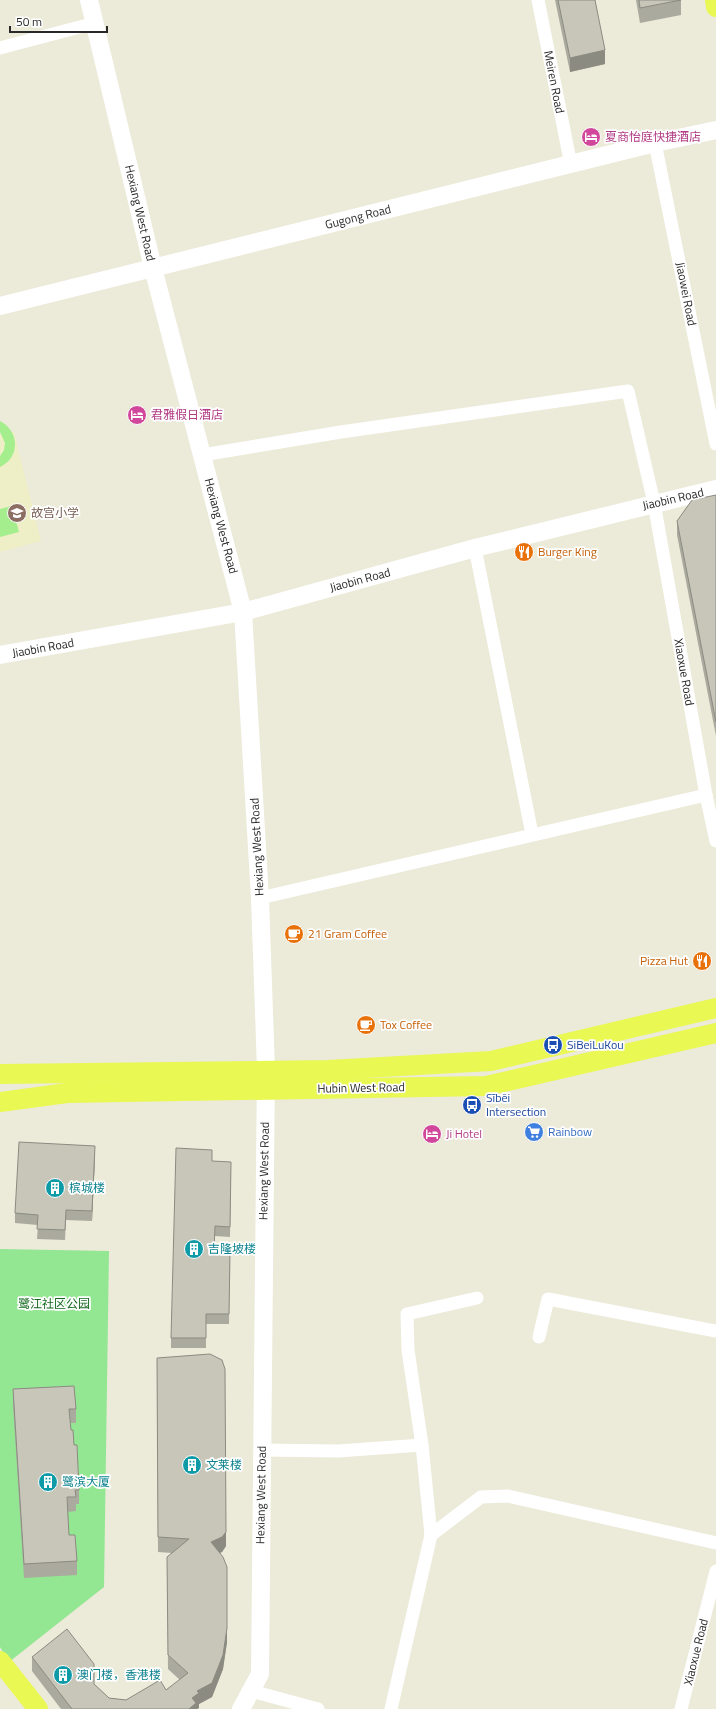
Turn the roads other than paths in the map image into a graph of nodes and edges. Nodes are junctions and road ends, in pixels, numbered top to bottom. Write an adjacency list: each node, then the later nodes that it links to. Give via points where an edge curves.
1 (89, 0): 5 (street, Hexiang West Road)
2 (538, 0): 9 (street, Meiren Road)
3 (715, 0): 4 (main road)
4 (716, 7)
5 (95, 23): 6 (street); 10 (street, Hexiang West Road)
6 (0, 48)
7 (716, 130): 8 (street, Gugong Road)
8 (655, 142): 9 (street, Gugong Road); 12 (street, Jiaowei Road)
9 (570, 164): 10 (street, Gugong Road)
10 (153, 268): 11 (street, Gugong Road); 13 (street, Hexiang West Road)
11 (0, 306)
12 (716, 444)
13 (202, 455): 15 (street, Xiaoxue Road, via 341,432 628,391); 17 (street, Hexiang West Road)
14 (716, 489): 15 (street, Jiaobin Road)
15 (654, 503): 16 (street, Jiaobin Road); 19 (street, Xiaoxue Road)
16 (475, 548): 17 (street, Jiaobin Road); 20 (street)
17 (244, 612): 18 (street, Jiaobin Road); 22 (street, Hexiang West Road)
18 (0, 655)
19 (706, 795): 20 (street); 21 (street, Xiaoxue Road)
20 (532, 834): 22 (street)
21 (716, 840)
22 (260, 898): 26 (street, Hexiang West Road)
23 (716, 1008): 26 (main road, Hubin West Road, via 491,1061 328,1070)
24 (716, 1033): 26 (main road, Hubin West Road, via 486,1086)
25 (4, 1075): 26 (main road, Hubin West Road)
26 (265, 1080): 27 (main road, Hubin West Road, via 67,1093); 32 (street, Hexiang West Road)
27 (0, 1102)
28 (477, 1298): 31 (street, via 407,1314 408,1350)
29 (716, 1331): 30 (street, via 548,1299)
30 (539, 1337)
31 (422, 1445): 32 (street, via 338,1451); 33 (street)
32 (262, 1450): 37 (street, Hexiang West Road, via 260,1674)
33 (431, 1535): 34 (street, via 481,1497 508,1496); 41 (street)
34 (716, 1543)
35 (716, 1571): 42 (street, Xiaoxue Road)
36 (0, 1660): 38 (main road)
37 (251, 1691): 39 (street, Hexiang West Road); 40 (street)
38 (38, 1709)
39 (241, 1709)
40 (318, 1709)
41 (391, 1709)
42 (681, 1709)

